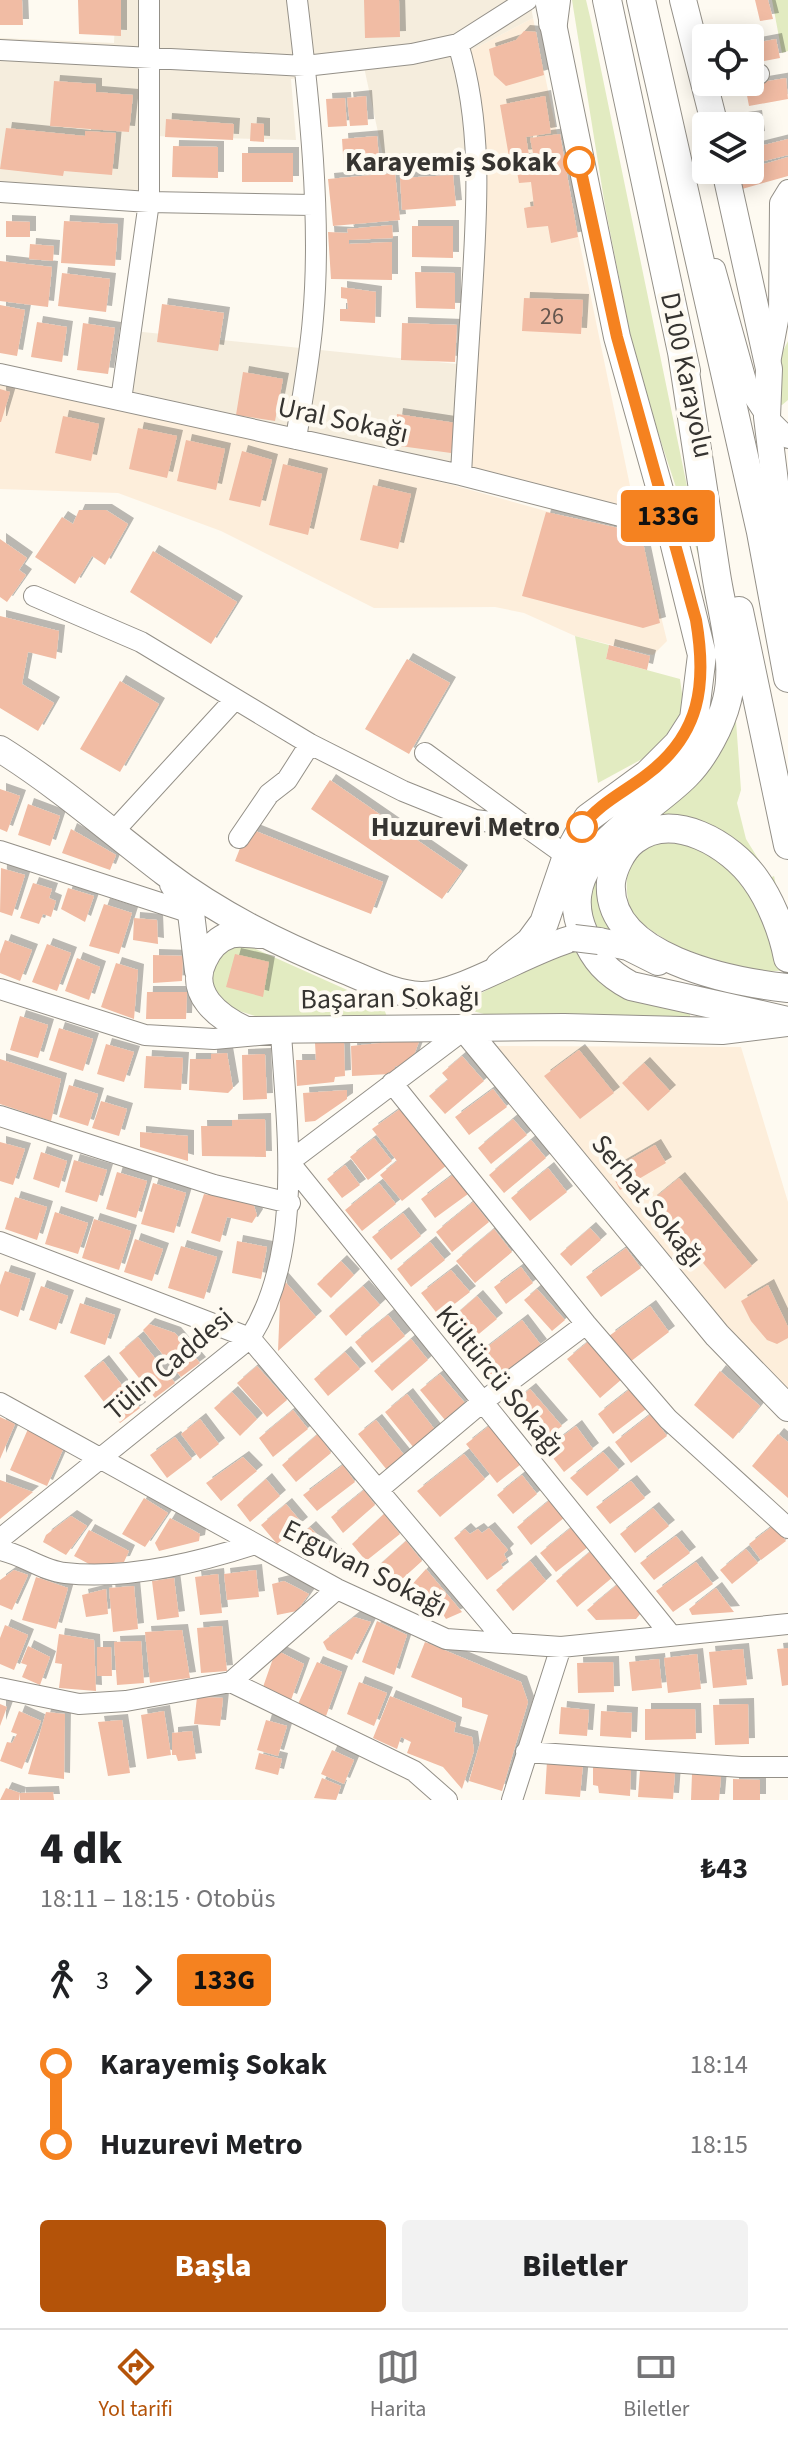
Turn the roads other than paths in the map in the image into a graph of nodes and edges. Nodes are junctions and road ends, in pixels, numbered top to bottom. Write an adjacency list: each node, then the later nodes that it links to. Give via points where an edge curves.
1 (149, 0): 11 (street)
2 (297, 0): 12 (street)
3 (527, 0): 9 (street)
4 (607, 0): 18 (highway, D100 Karayolu)
5 (683, 0): 8 (main road)
6 (643, 6): 22 (street, via 748,388); 29 (highway, D100 Karayolu)
7 (552, 8): 26 (main road, via 617,337)
8 (692, 24)
9 (458, 44): 12 (street); 25 (street, via 473,111 477,208)
10 (0, 50): 11 (street)
11 (151, 60): 12 (street); 16 (street)
12 (305, 66): 17 (street)
13 (728, 184): 19 (main road)
14 (788, 190): 19 (street, via 780,203 779,315)
15 (0, 192): 16 (street)
16 (149, 202): 17 (street); 21 (street)
17 (313, 205): 24 (street, via 314,316)
18 (682, 352): 28 (highway); 38 (highway, D100 Karayolu)
19 (769, 369): 22 (main road)
20 (0, 374): 21 (street, Ural Sokağı)
21 (121, 400): 24 (street, Ural Sokağı)
22 (767, 417): 23 (street); 29 (main road, via 781,531)
23 (788, 438)
24 (296, 439): 25 (street, Ural Sokağı)
25 (461, 475): 26 (street, Ural Sokağı)
26 (671, 529): 34 (highway, via 702,655 694,719 648,774)
27 (34, 596): 30 (street, via 141,642)
28 (727, 647): 34 (highway, via 725,687 709,728 683,765 656,785); 50 (highway, via 727,701 710,739 689,772 598,849 577,898 580,926 593,956 631,986)
29 (787, 665)
30 (235, 699): 31 (street); 36 (street)
31 (310, 744): 35 (street, via 475,820); 37 (street)
32 (0, 749): 36 (main road)
33 (425, 753): 35 (street)
34 (588, 818): 40 (highway)
35 (525, 826): 40 (street)
36 (114, 831): 41 (main road)
37 (239, 838)
38 (788, 845)
39 (0, 851): 42 (street)
40 (567, 856): 45 (highway, via 544,923)
41 (167, 874): 42 (main road); 43 (main road)
42 (191, 913): 46 (main road)
43 (261, 935): 46 (main road, via 221,939); 47 (main road)
44 (788, 958): 48 (highway, via 755,879 700,835 672,829 651,832 633,840 620,857 610,899 620,922 641,941 730,981)
45 (500, 966): 47 (main road, via 452,989 422,995); 48 (main road, via 547,945 587,939 628,947 680,973 728,988)
46 (198, 971): 53 (main road, via 207,1003 225,1020 246,1030)
47 (377, 985): 51 (main road)
48 (788, 988)
49 (0, 989): 53 (street, Başaran Sokağı, via 145,1035 214,1039)
50 (788, 1022): 52 (main road, Başaran Sokağı, via 722,1031)
51 (429, 1028): 52 (main road, Başaran Sokağı); 53 (main road, Başaran Sokağı)
52 (465, 1029): 54 (street); 63 (main road, Serhat Sokağı, via 717,1335)
53 (281, 1033): 56 (street, Tülin Caddesi)
54 (392, 1083): 56 (street); 59 (street)
55 (0, 1116): 57 (street, via 214,1185)
56 (289, 1162): 57 (street, Tülin Caddesi); 62 (street, Kültürcü Sokağı)
57 (290, 1203): 60 (street, Tülin Caddesi, via 266,1308)
58 (0, 1242): 60 (street)
59 (586, 1324): 62 (street); 66 (street, via 668,1419)
60 (250, 1338): 64 (street, Tülin Caddesi); 65 (street)
61 (0, 1403): 64 (street, Erguvan Sokağı)
62 (481, 1403): 65 (street); 72 (street, Kültürcü Sokağı)
63 (788, 1408)
64 (100, 1458): 67 (street, Tülin Caddesi); 68 (street, Erguvan Sokağı)
65 (379, 1489): 73 (street)
66 (788, 1528)
67 (0, 1539)
68 (255, 1544): 69 (street, via 214,1558 114,1574 61,1573); 70 (street, Erguvan Sokağı)
69 (0, 1550)
70 (337, 1589): 73 (street, Erguvan Sokağı, via 446,1639); 75 (street)
71 (788, 1624): 72 (street, Erguvan Sokağı)
72 (670, 1634): 74 (street, Erguvan Sokağı)
73 (506, 1642): 74 (street, Erguvan Sokağı)
74 (561, 1647): 77 (street)
75 (231, 1682): 76 (street, via 79,1704); 79 (street, via 414,1771)
76 (0, 1688)
77 (526, 1752): 78 (street); 80 (street)
78 (788, 1767)
79 (447, 1800)
80 (512, 1800)

